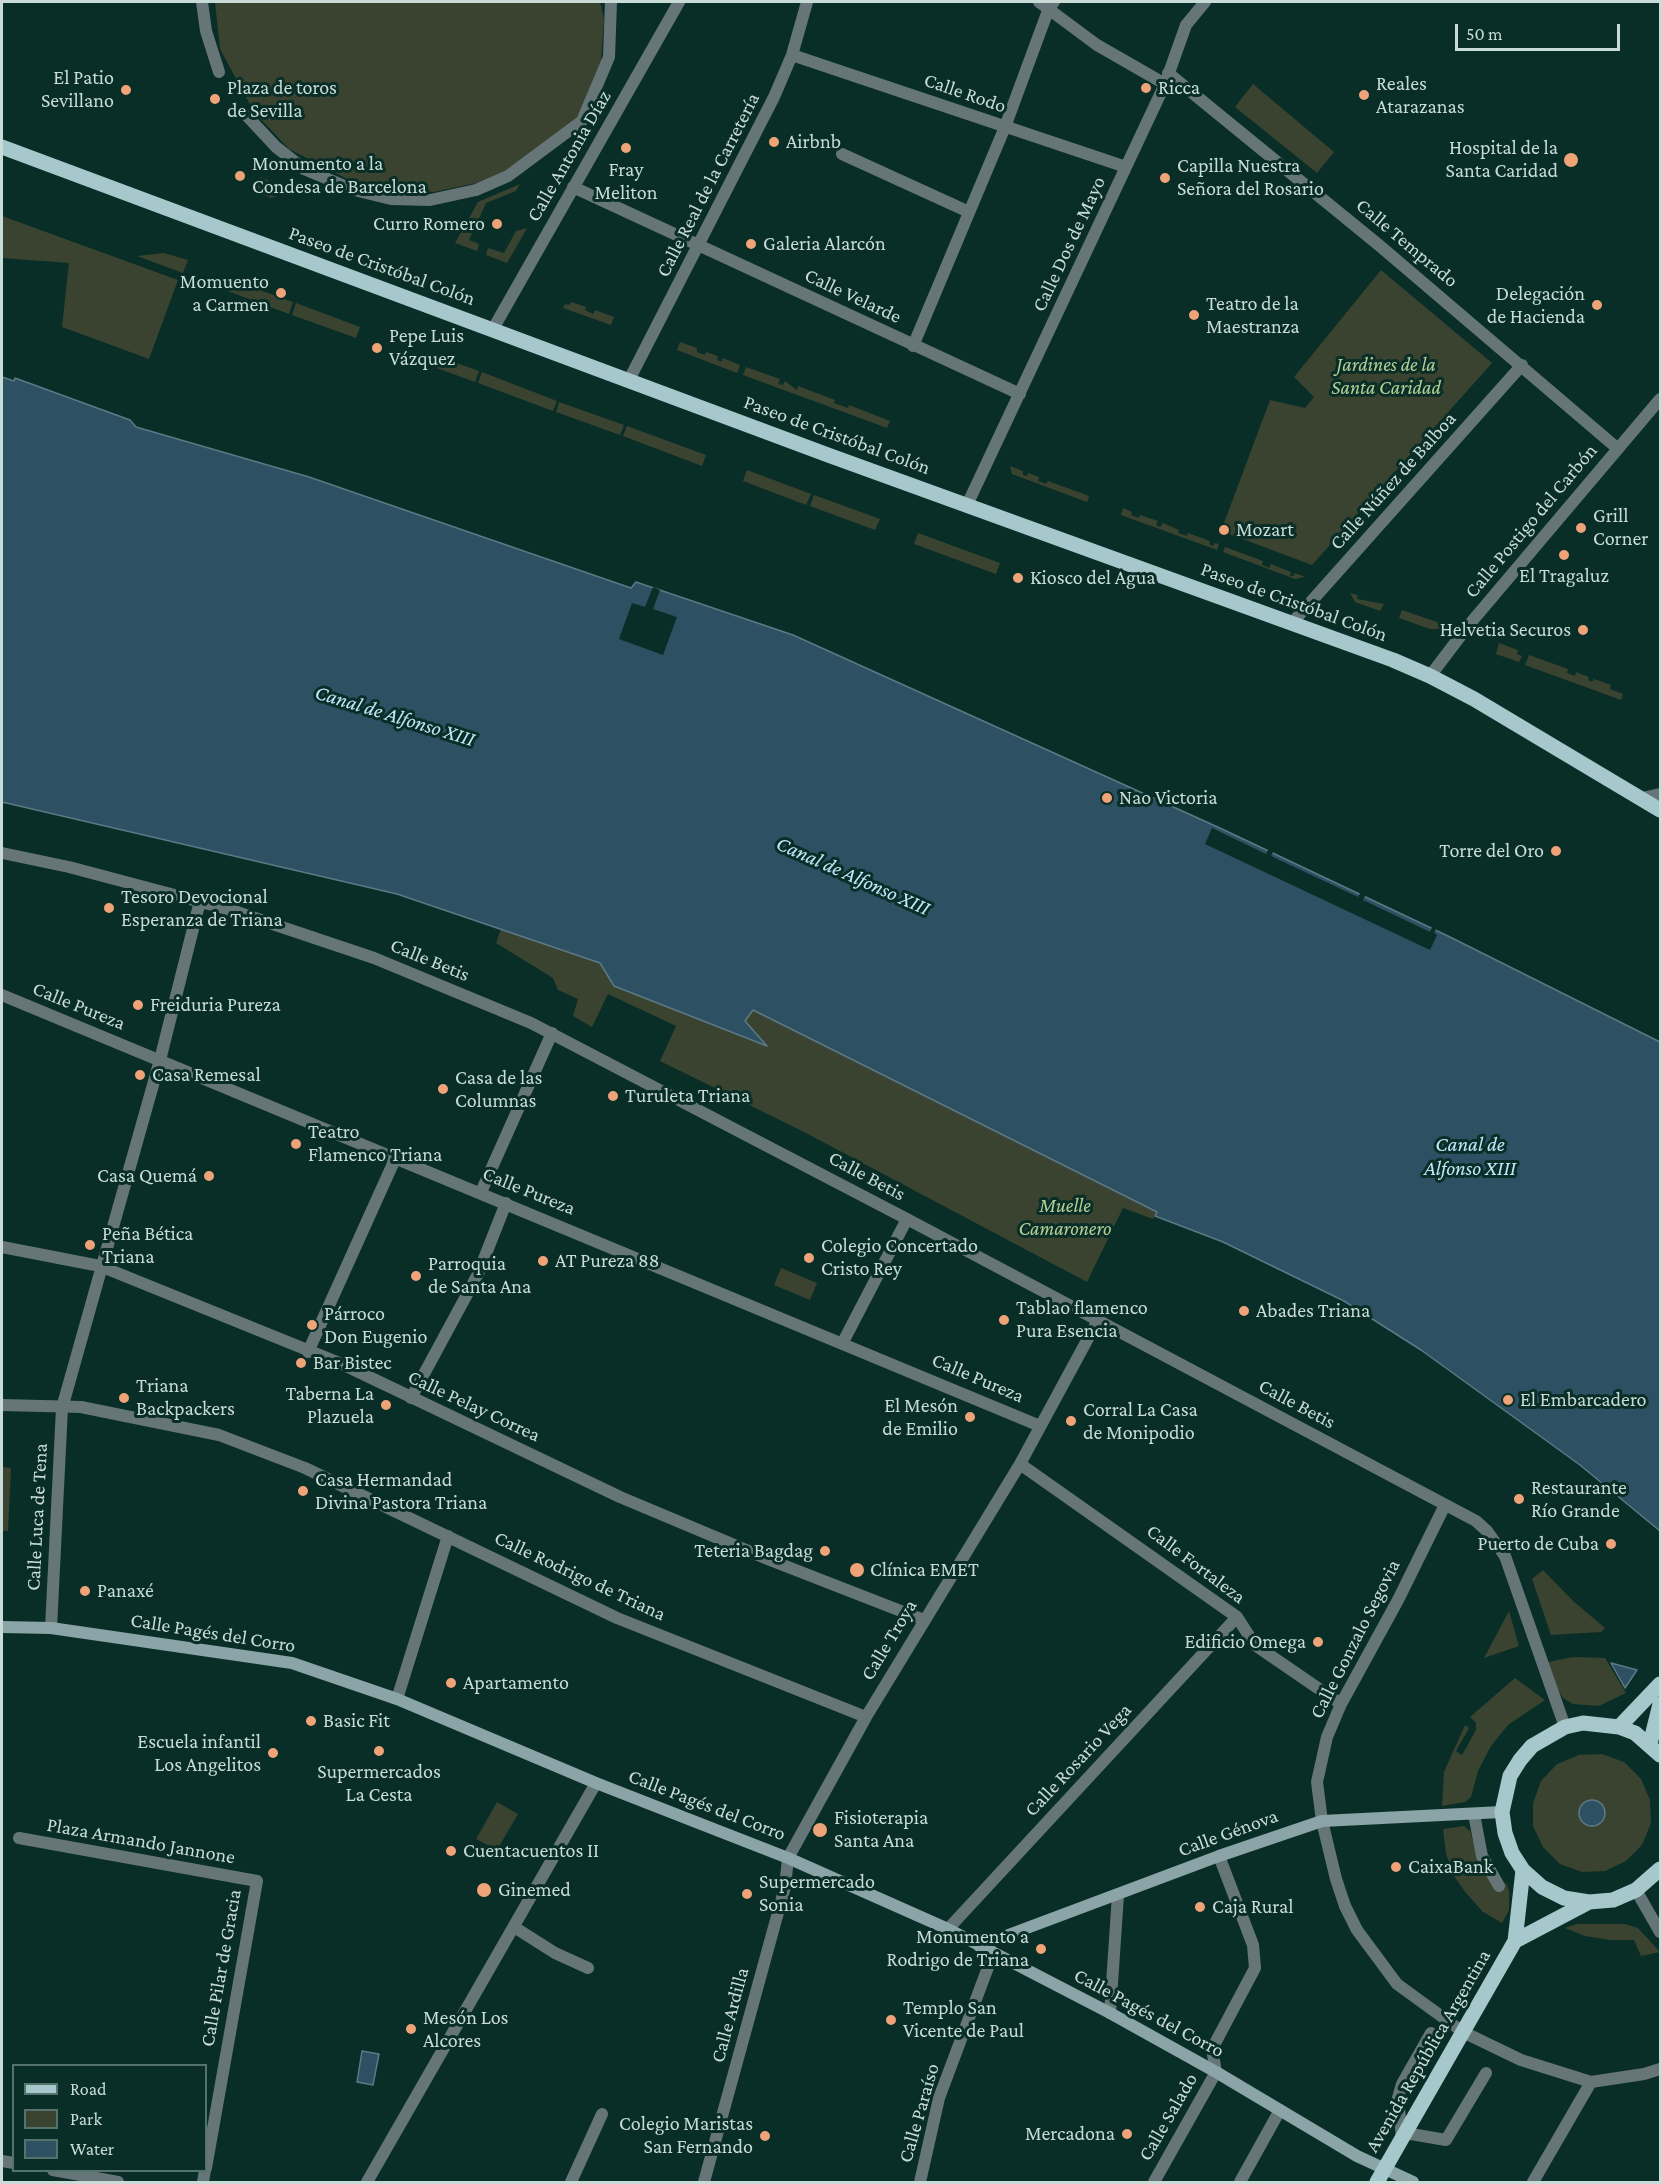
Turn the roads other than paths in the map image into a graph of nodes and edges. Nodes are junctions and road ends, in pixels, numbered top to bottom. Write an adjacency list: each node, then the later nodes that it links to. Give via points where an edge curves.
1 (202, 2): 8 (street)
2 (611, 2): 10 (street, via 609,57 582,121 508,176 476,190 430,200 391,199 354,190 304,169)
3 (679, 2): 15 (street, Calle Antonia Díaz)
4 (807, 2): 7 (street, Calle Real de la Carretería)
5 (1206, 2): 9 (street, Calle Dos de Mayo, via 1186,25)
6 (1047, 4): 9 (street, Calle Temprado, via 1097,45); 11 (street)
7 (792, 55): 11 (street, Calle Rodo); 17 (street, Calle Real de la Carretería)
8 (219, 72)
9 (1167, 78): 14 (street, Calle Dos de Mayo); 20 (street, Calle Temprado, via 1371,238)
10 (247, 116)
11 (1005, 127): 14 (street, Calle Rodo); 16 (street)
12 (2, 147): 18 (main road, Paseo de Cristóbal Colón)
13 (842, 154): 16 (street)
14 (1126, 167): 22 (street, Calle Dos de Mayo)
15 (573, 187): 17 (street, Calle Velarde); 18 (street, Calle Antonia Díaz)
16 (969, 212): 19 (street)
17 (699, 246): 19 (street, Calle Velarde); 21 (street, Calle Real de la Carretería)
18 (493, 329): 21 (main road, Paseo de Cristóbal Colón)
19 (913, 346): 22 (street, Calle Velarde)
20 (1522, 366): 24 (street, Calle Temprado); 26 (street, Calle Núñez de Balboa)
21 (629, 380): 25 (main road, Paseo de Cristóbal Colón)
22 (1020, 394): 25 (street, Calle Dos de Mayo)
23 (1660, 399): 24 (street, Calle Postigo del Carbón)
24 (1617, 448): 27 (street, Calle Postigo del Carbón)
25 (968, 504): 26 (main road, Paseo de Cristóbal Colón)
26 (1292, 623): 27 (main road, Paseo de Cristóbal Colón)
27 (1430, 676): 29 (main road, Paseo de Cristóbal Colón)
28 (1660, 794): 29 (street)
29 (1642, 798): 30 (main road, Paseo de Cristóbal Colón)
30 (1660, 810)
31 (2, 854): 32 (street, Calle Betis)
32 (200, 901): 34 (street, Calle Betis, via 374,958); 35 (street, Calle Luca de Tena)
33 (2, 995): 35 (street, Calle Pureza)
34 (552, 1033): 37 (street); 39 (street, Calle Betis)
35 (160, 1060): 36 (street, Calle Pureza); 41 (street, Calle Luca de Tena)
36 (396, 1157): 37 (street, Calle Pureza); 44 (street)
37 (481, 1192): 38 (street, Calle Pureza)
38 (506, 1203): 43 (street, Calle Pureza); 45 (street, via 478,1275)
39 (907, 1219): 42 (street, Calle Betis); 43 (street)
40 (2, 1247): 41 (street, Calle Pelay Correa)
41 (100, 1266): 44 (street, Calle Pelay Correa); 47 (street, Calle Luca de Tena)
42 (1098, 1320): 48 (street, Calle Troya); 50 (street, Calle Betis)
43 (843, 1342): 48 (street, Calle Pureza)
44 (308, 1352): 45 (street, Calle Pelay Correa)
45 (411, 1398): 53 (street, Calle Pelay Correa, via 620,1497)
46 (2, 1405): 47 (street, Calle Rodrigo de Triana)
47 (62, 1408): 51 (street, Calle Rodrigo de Triana, via 81,1407 219,1435 305,1468); 55 (street, Calle Luca de Tena)
48 (1040, 1425): 49 (street, Calle Troya)
49 (1020, 1464): 52 (street, Calle Fortaleza); 53 (street, Calle Troya)
50 (1445, 1505): 58 (street, Calle Gonzalo Segovia); 62 (street, Calle Betis, via 1476,1521 1505,1556)
51 (448, 1536): 57 (street); 60 (street, Calle Rodrigo de Triana, via 617,1618)
52 (1237, 1617): 58 (street, Calle Fortaleza, via 1255,1645); 79 (street, Calle Rosario Vega)
53 (924, 1620): 60 (street, Calle Troya)
54 (2, 1627): 55 (main road, Calle Pagés del Corro)
55 (51, 1628): 57 (main road, Calle Pagés del Corro, via 292,1663)
56 (1660, 1684): 61 (main road)
57 (397, 1699): 64 (main road, Calle Pagés del Corro)
58 (1341, 1704): 67 (street, Calle Gonzalo Segovia, via 1327,1737 1317,1782)
59 (1660, 1704): 63 (main road)
60 (866, 1717): 70 (street, Calle Troya)
61 (1619, 1726): 62 (main road, via 1583,1723); 63 (main road)
62 (1565, 1727): 65 (main road, via 1540,1740 1520,1760 1510,1776)
63 (1655, 1749)
64 (596, 1783): 70 (main road, Calle Pagés del Corro); 78 (street)
65 (1502, 1812): 66 (main road, Calle Génova); 72 (main road, via 1512,1853)
66 (1474, 1814): 67 (main road, Calle Génova); 74 (street, via 1482,1856)
67 (1322, 1821): 69 (main road, Calle Génova); 87 (street, Calle Gonzalo Segovia, via 1336,1879 1357,1930 1397,1984)
68 (19, 1838): 73 (street, Plaza Armando Jannone)
69 (1219, 1856): 76 (main road, Calle Génova); 89 (street, via 1253,1945 1255,1968 1212,2049)
70 (788, 1858): 79 (main road, Calle Pagés del Corro); 102 (street, Calle Ardilla, via 785,1887)
71 (1660, 1869): 75 (main road)
72 (1523, 1870): 77 (main road, via 1542,1887); 81 (main road)
73 (257, 1881): 95 (street, Calle Pilar de Gracia)
74 (1499, 1886)
75 (1636, 1890): 77 (main road, via 1613,1900); 80 (street)
76 (1119, 1895): 82 (main road, Calle Génova); 85 (street)
77 (1588, 1902): 81 (main road)
78 (514, 1927): 84 (street); 100 (street)
79 (948, 1929): 82 (main road, Calle Pagés del Corro)
80 (1660, 1932)
81 (1515, 1941): 87 (main road, Avenida República Argentina)
82 (979, 1946): 83 (main road, Calle Pagés del Corro)
83 (993, 1954): 85 (main road, Calle Pagés del Corro); 103 (street, Calle Paraíso, via 939,2098)
84 (588, 1968)
85 (1110, 2013): 89 (main road, Calle Pagés del Corro)
86 (1431, 2032): 94 (street, via 1398,2098)
87 (1463, 2032): 91 (street, Calle Gonzalo Segovia, via 1521,2060); 94 (main road, Avenida República Argentina)
88 (1660, 2069): 91 (street)
89 (1216, 2072): 92 (main road, Calle Pagés del Corro); 104 (street, Calle Salado)
90 (1486, 2073): 94 (street, via 1446,2140)
91 (1591, 2082): 108 (street)
92 (1281, 2110): 96 (main road, Calle Pagés del Corro, via 1357,2156); 105 (street)
93 (602, 2114): 101 (street)
94 (1403, 2136): 96 (main road, Avenida República Argentina)
95 (207, 2158)
96 (1386, 2168): 106 (main road, Avenida República Argentina); 107 (main road, Calle Pagés del Corro)
97 (62, 2172): 98 (street)
98 (103, 2181): 99 (street)
99 (118, 2182)
100 (367, 2182)
101 (571, 2182)
102 (704, 2182)
103 (920, 2182)
104 (1154, 2182)
105 (1240, 2182)
106 (1377, 2182)
107 (1413, 2182)
108 (1533, 2182)

